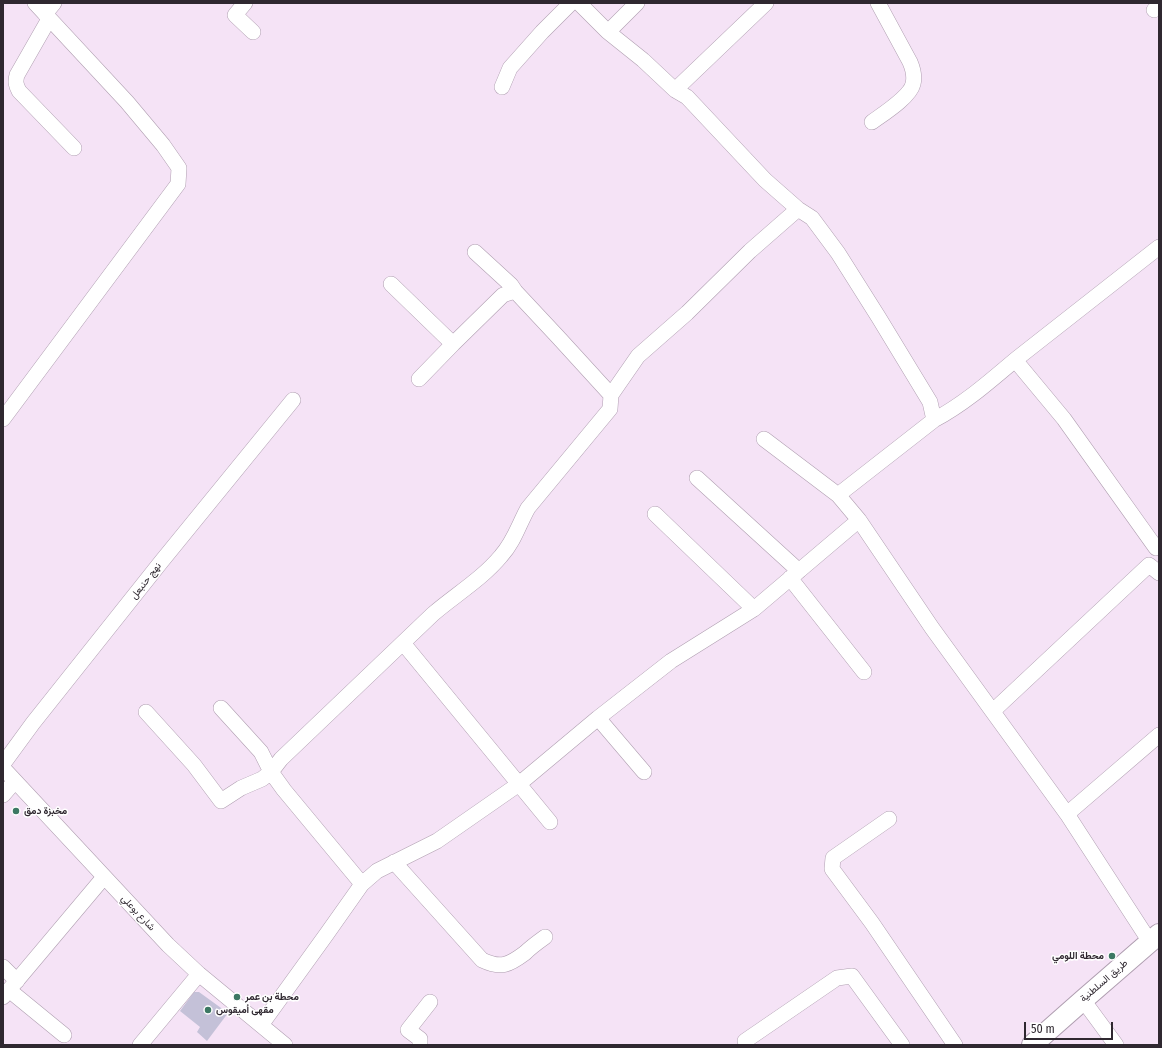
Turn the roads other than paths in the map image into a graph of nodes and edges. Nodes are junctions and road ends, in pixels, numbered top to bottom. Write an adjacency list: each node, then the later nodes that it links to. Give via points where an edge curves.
1 (245, 3): 8 (street, via 235,15)
2 (571, 3): 10 (street, via 510,68)
3 (579, 3): 9 (street)
4 (638, 3): 9 (street)
5 (878, 3): 12 (street, via 910,62 914,72 914,84 907,96)
6 (759, 5): 11 (street)
7 (46, 10): 13 (street, via 15,81 19,91); 24 (street, via 127,102 180,168 178,184)
8 (253, 32)
9 (608, 32): 11 (street)
10 (502, 87)
11 (675, 90): 14 (street, via 687,97 765,180)
12 (872, 122)
13 (74, 148)
14 (798, 209): 22 (street, via 638,356); 25 (street, via 812,218 846,266 930,402)
15 (1159, 247): 20 (street)
16 (475, 252): 18 (street)
17 (391, 284): 19 (street)
18 (515, 291): 19 (street, via 504,295); 22 (street)
19 (453, 344): 21 (street)
20 (1015, 360): 25 (street, via 978,391); 31 (street, via 1064,419)
21 (419, 379)
22 (611, 395): 35 (street, via 610,409 528,508 514,538 501,556)
23 (293, 400): 42 (street, نهج حنبعل, via 156,568)
24 (3, 419)
25 (934, 420): 28 (street)
26 (764, 439): 28 (street)
27 (697, 478): 33 (street)
28 (838, 495): 30 (street)
29 (655, 514): 34 (street)
30 (859, 520): 33 (street); 39 (street)
31 (1158, 546): 32 (street)
32 (1154, 569): 39 (street)
33 (794, 575): 34 (street); 36 (street)
34 (754, 610): 40 (street, via 671,661)
35 (403, 643): 44 (street, via 281,759); 47 (street)
36 (864, 672)
37 (221, 708): 44 (street, via 261,752)
38 (146, 712): 44 (street, via 194,765 221,801)
39 (993, 712): 49 (street)
40 (598, 718): 45 (street); 47 (street)
41 (1159, 735): 49 (street)
42 (3, 764)
43 (3, 768): 46 (street, شارع بوعلي)
44 (271, 772): 54 (street)
45 (644, 772)
46 (15, 781): 48 (street); 53 (street, شارع بوعلي)
47 (519, 784): 51 (street); 52 (street, via 437,841)
48 (3, 795)
49 (1067, 814): 56 (street)
50 (889, 819): 69 (street, via 833,858 832,869)
51 (550, 822)
52 (394, 862): 54 (street, via 377,871); 55 (street, via 482,960 494,964 507,964)
53 (104, 877): 58 (street, شارع بوعلي); 59 (street)
54 (362, 884): 62 (street)
55 (545, 937)
56 (1154, 938): 60 (main road, طريق السلطنية)
57 (3, 967): 59 (street)
58 (199, 974): 62 (street, شارع بوعلي); 65 (street)
59 (10, 989): 63 (street)
60 (1082, 1000): 70 (main road, طريق السلطنية); 71 (street)
61 (430, 1002): 67 (street, via 408,1030 420,1039)
62 (261, 1024): 66 (street, شارع بوعلي)
63 (64, 1035)
64 (745, 1041): 68 (street, via 836,978 852,976)
65 (140, 1045)
66 (285, 1045)
67 (420, 1045)
68 (902, 1045)
69 (955, 1045)
70 (1032, 1045)
71 (1116, 1045)

